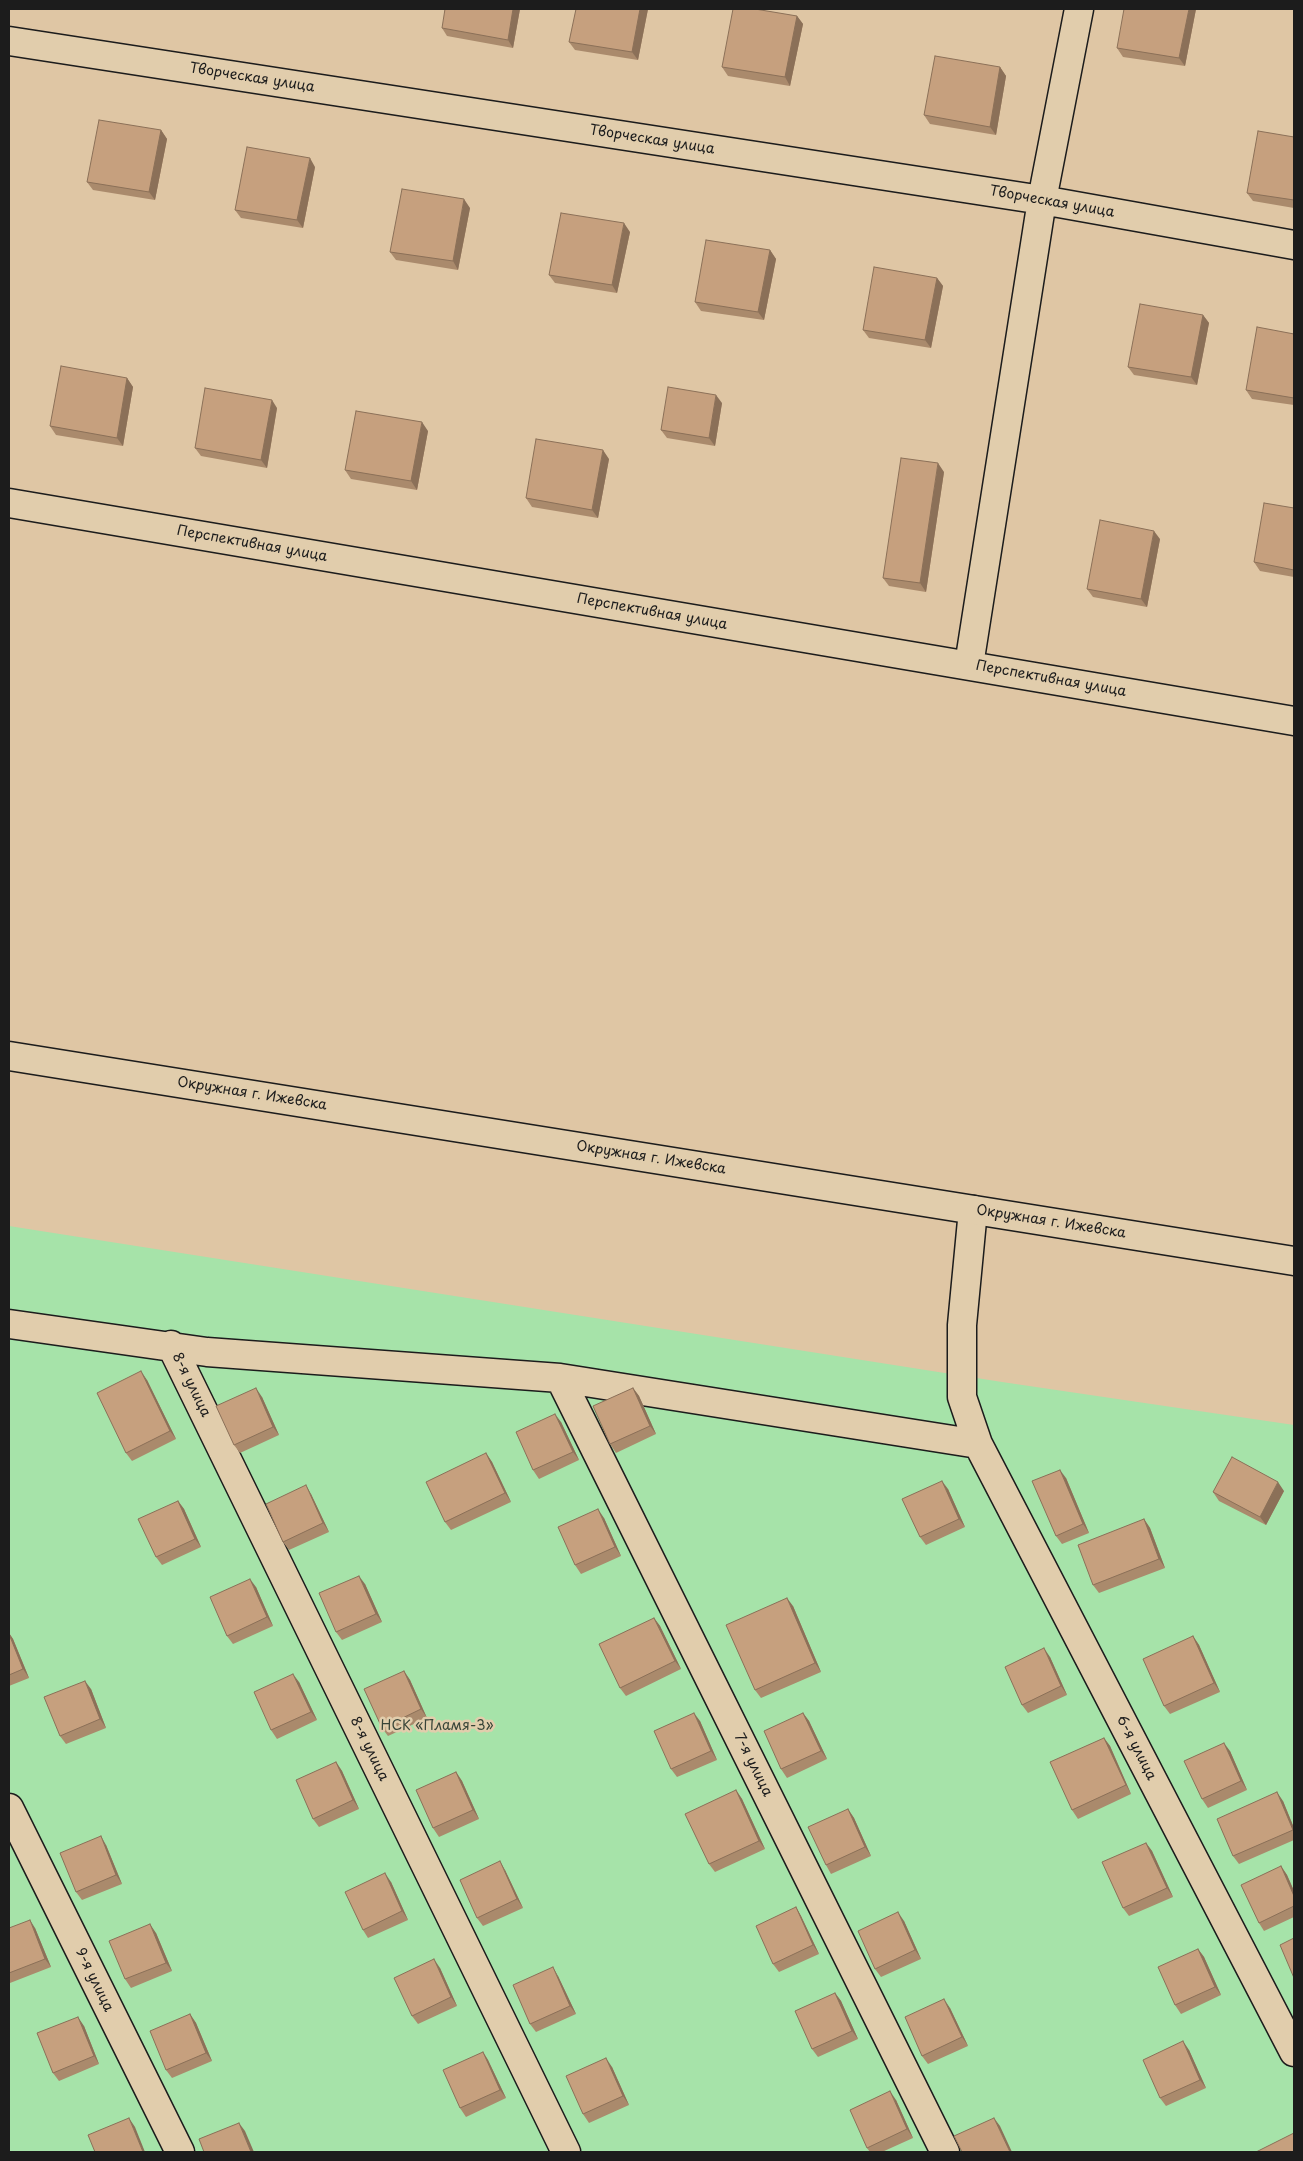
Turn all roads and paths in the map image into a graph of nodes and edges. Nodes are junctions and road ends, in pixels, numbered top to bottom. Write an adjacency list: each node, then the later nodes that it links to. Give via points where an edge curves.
1 (1079, 9): 3 (street)
2 (9, 41): 3 (street, Творческая улица)
3 (1042, 200): 4 (street, Творческая улица); 6 (street)
4 (1294, 245)
5 (9, 503): 6 (street, Перспективная улица)
6 (969, 666): 7 (street, Перспективная улица)
7 (1294, 721)
8 (9, 1056): 9 (street, Окружная г. Ижевска)
9 (973, 1210): 10 (street, Окружная г. Ижевска); 14 (street, 6-я улица, via 962,1325 962,1397)
10 (1294, 1261)
11 (9, 1324): 12 (street)
12 (171, 1345): 13 (street, via 207,1352); 18 (street, 8-я улица)
13 (560, 1378): 14 (street); 19 (street, 7-я улица)
14 (978, 1444): 16 (street, 6-я улица)
15 (9, 1808): 17 (street, 9-я улица)
16 (1294, 2052)
17 (180, 2152)
18 (566, 2152)
19 (945, 2152)

